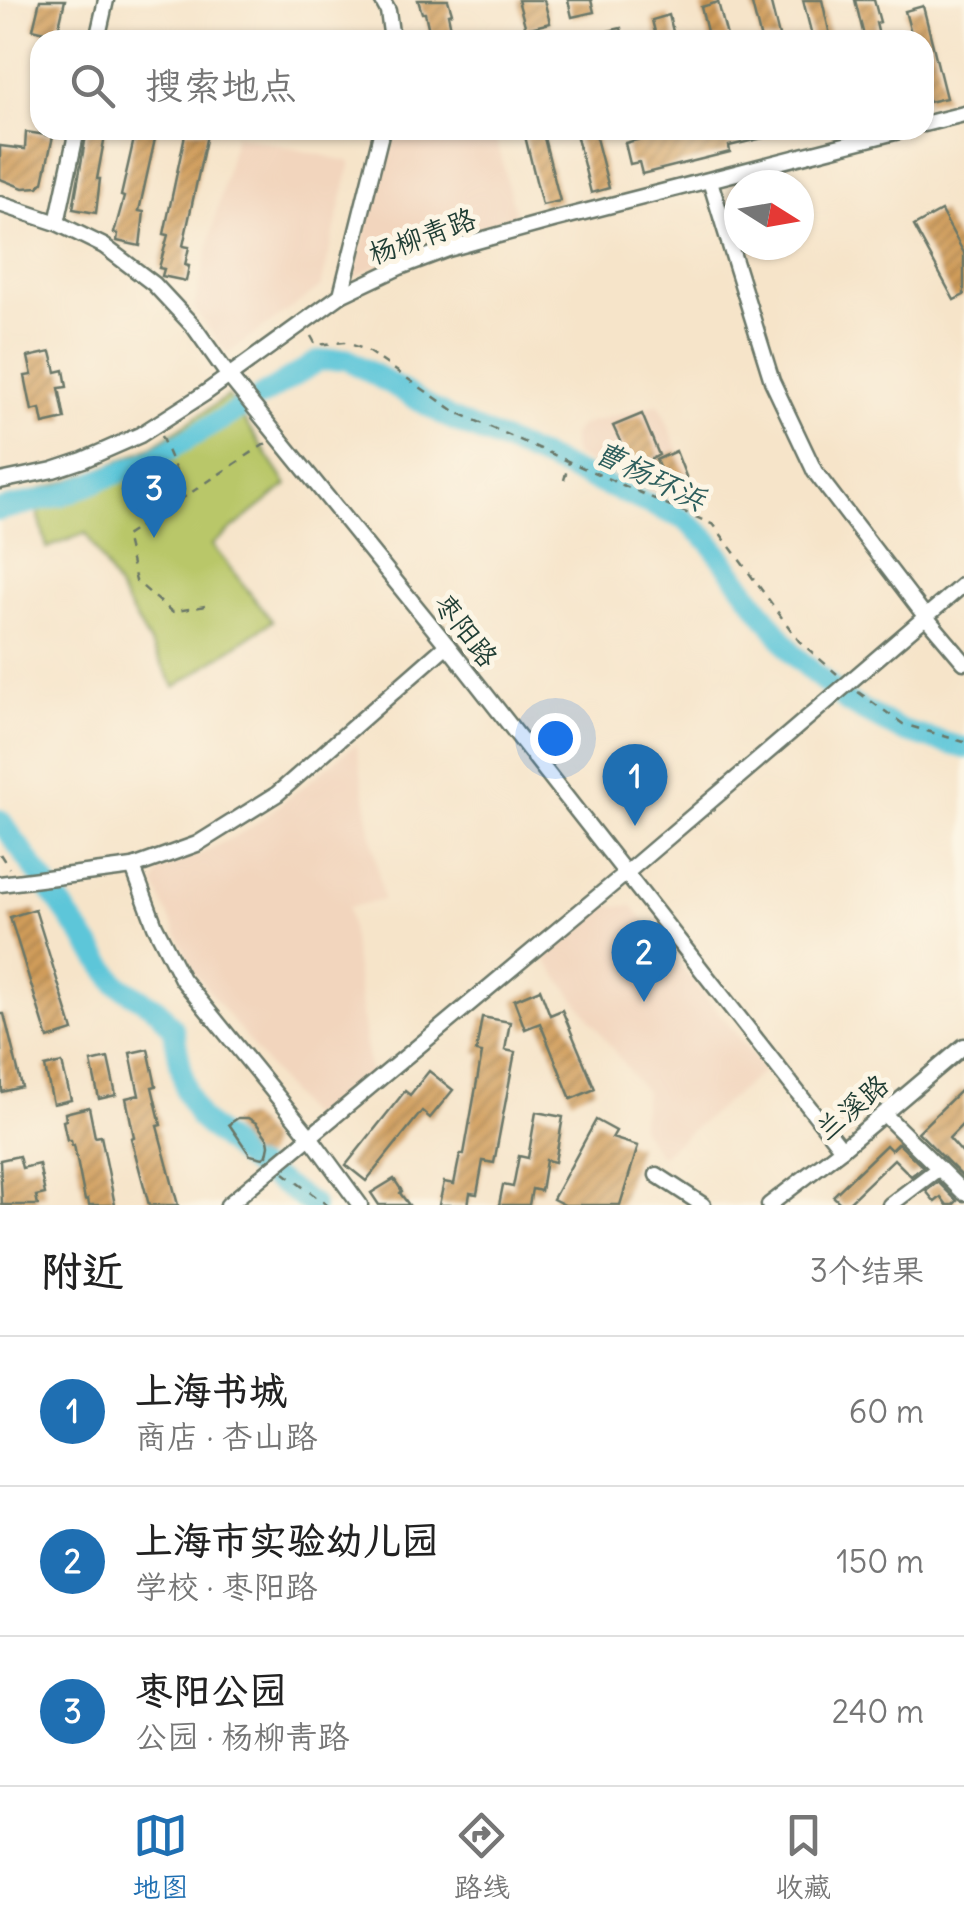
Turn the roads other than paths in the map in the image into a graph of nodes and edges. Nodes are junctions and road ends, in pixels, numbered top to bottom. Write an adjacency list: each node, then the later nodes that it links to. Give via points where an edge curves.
1 (106, 0): 3 (street)
2 (382, 0): 4 (street)
3 (99, 30)
4 (391, 30)
5 (964, 114): 6 (street)
6 (934, 122)
7 (75, 140): 12 (street)
8 (380, 140): 13 (street)
9 (865, 140): 10 (street, 杨柳青路)
10 (710, 181): 13 (street, 杨柳青路, via 448,248); 17 (street, via 772,381 808,458)
11 (0, 204): 12 (street, 枣阳路)
12 (57, 223): 14 (street, 枣阳路, via 104,246 154,284)
13 (341, 296): 14 (street, 杨柳青路)
14 (228, 374): 15 (street, 杨柳青路, via 140,435 53,470); 18 (street, 枣阳路)
15 (0, 481)
16 (964, 584): 17 (street)
17 (925, 616): 19 (street); 21 (street)
18 (447, 646): 20 (street, via 277,794 196,844); 21 (street, 枣阳路)
19 (964, 662)
20 (133, 867): 22 (street); 25 (street, via 182,979)
21 (625, 874): 25 (street); 26 (street, 枣阳路)
22 (0, 884)
23 (964, 1046): 24 (street, 兰溪路)
24 (884, 1114): 26 (street, 兰溪路); 27 (street)
25 (310, 1138): 30 (street); 31 (street)
26 (842, 1149): 33 (street, 兰溪路)
27 (938, 1168): 29 (street); 34 (street)
28 (657, 1176): 32 (street)
29 (964, 1193)
30 (228, 1205)
31 (360, 1205)
32 (703, 1205)
33 (769, 1205)
34 (890, 1205)

